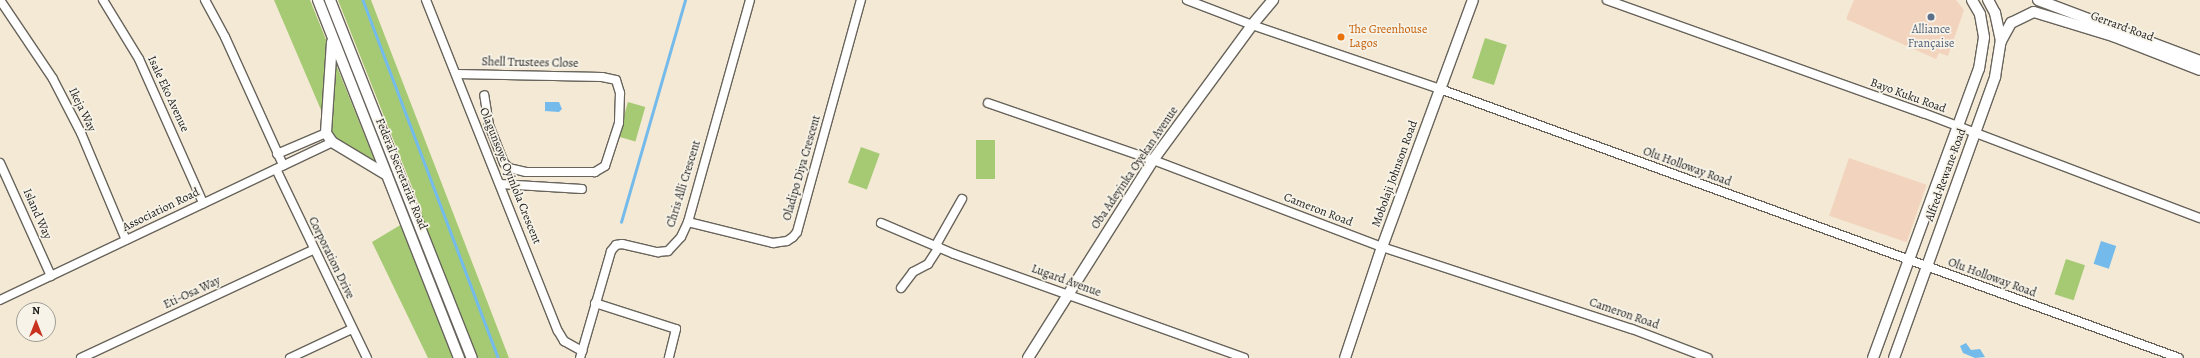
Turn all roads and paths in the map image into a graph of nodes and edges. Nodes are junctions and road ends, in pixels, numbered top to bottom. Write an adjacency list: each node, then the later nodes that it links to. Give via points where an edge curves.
1 (0, 0): 41 (street, Ikeja Way, via 54,79 81,133)
2 (103, 0): 37 (street, Isale Eko Avenue, via 139,59)
3 (205, 0): 29 (street, Corporation Drive, via 225,37)
4 (318, 0): 17 (main road, Federal Secretariat Road)
5 (330, 0): 58 (main road, Federal Secretariat Road)
6 (426, 0): 21 (street, Olagunsoye Oyinlola Crescent)
7 (750, 0): 39 (street, Chris Alli Crescent)
8 (861, 0): 39 (street, Oladipo Diya Crescent, via 793,236 787,241 773,243)
9 (1187, 0): 16 (street, Olu Holloway Road)
10 (1273, 0): 16 (main road, Oba Adeyinka Oyekan Avenue)
11 (1473, 0): 22 (main road, Mobolaji Johnson Road)
12 (1607, 0): 25 (street, Bayo Kuku Road)
13 (1972, 0): 25 (main road, Alfred Rewane Road, via 1980,14 1983,53)
14 (1988, 0): 18 (main road, Alfred Rewane Road, via 1995,13)
15 (2038, 0): 19 (main road, Gerrard Road)
16 (1252, 25): 22 (street, Olu Holloway Road); 30 (main road, Oba Adeyinka Oyekan Avenue)
17 (332, 38): 26 (main road); 33 (main road, Federal Secretariat Road)
18 (2001, 41): 20 (main road, Gerrard Road, via 2011,23 2034,12 2113,36); 27 (main road, Alfred Rewane Road, via 1995,77)
19 (2200, 61)
20 (2200, 70)
21 (456, 74): 23 (street, Shell Trustees Close, via 602,77 616,80 619,83 620,113 605,166 595,172 526,172 509,168 504,163 489,125); 34 (street, Olagunsoye Oyinlola Crescent)
22 (1440, 89): 43 (main road, Mobolaji Johnson Road); 45 (street, Olu Holloway Road)
23 (484, 95)
24 (988, 102): 30 (street, Cameron Road)
25 (1958, 127): 27 (street, Bayo Kuku Road); 45 (main road, Alfred Rewane Road)
26 (326, 133): 28 (main road); 29 (street)
27 (1975, 134): 38 (street, Bayo Kuku Road); 46 (main road, Alfred Rewane Road)
28 (332, 142): 32 (street, Association Road); 33 (main road)
29 (277, 154): 32 (street, Corporation Drive)
30 (1153, 160): 43 (street, Cameron Road); 49 (main road, Oba Adeyinka Oyekan Avenue)
31 (0, 163): 47 (street, Island Way)
32 (280, 167): 37 (street, Association Road); 44 (street, Corporation Drive)
33 (387, 175): 57 (main road, Federal Secretariat Road)
34 (500, 184): 35 (street); 53 (street, Olagunsoye Oyinlola Crescent, via 558,331 564,341)
35 (582, 189)
36 (962, 199): 42 (street)
37 (203, 203): 41 (street, Association Road)
38 (2200, 218)
39 (688, 222): 51 (street, Chris Alli Crescent, via 678,242 668,251 616,245 611,251)
40 (881, 223): 42 (street, Lugard Avenue)
41 (126, 240): 47 (street, Association Road)
42 (938, 246): 48 (street, via 928,264 913,272); 49 (street, Lugard Avenue)
43 (1382, 247): 62 (main road, Mobolaji Johnson Road); 63 (street, Cameron Road, via 1632,329)
44 (313, 250): 52 (street, Corporation Drive); 54 (street, Eti-Osa Way)
45 (1909, 261): 46 (street, Olu Holloway Road); 64 (main road, Alfred Rewane Road)
46 (1926, 267): 65 (main road, Alfred Rewane Road); 66 (street, Olu Holloway Road)
47 (51, 276): 50 (street, Association Road)
48 (901, 288)
49 (1069, 294): 60 (main road, Oba Adeyinka Oyekan Avenue); 61 (street, Lugard Avenue)
50 (0, 300)
51 (595, 303): 53 (street, Chris Alli Crescent); 59 (street, via 676,329)
52 (352, 329): 55 (street); 56 (street, Corporation Drive)
53 (581, 354)
54 (81, 358)
55 (290, 358)
56 (367, 358)
57 (459, 358)
58 (472, 358)
59 (669, 358)
60 (1028, 358)
61 (1244, 358)
62 (1345, 358)
63 (1708, 358)
64 (1873, 358)
65 (1894, 358)
66 (2179, 358)

